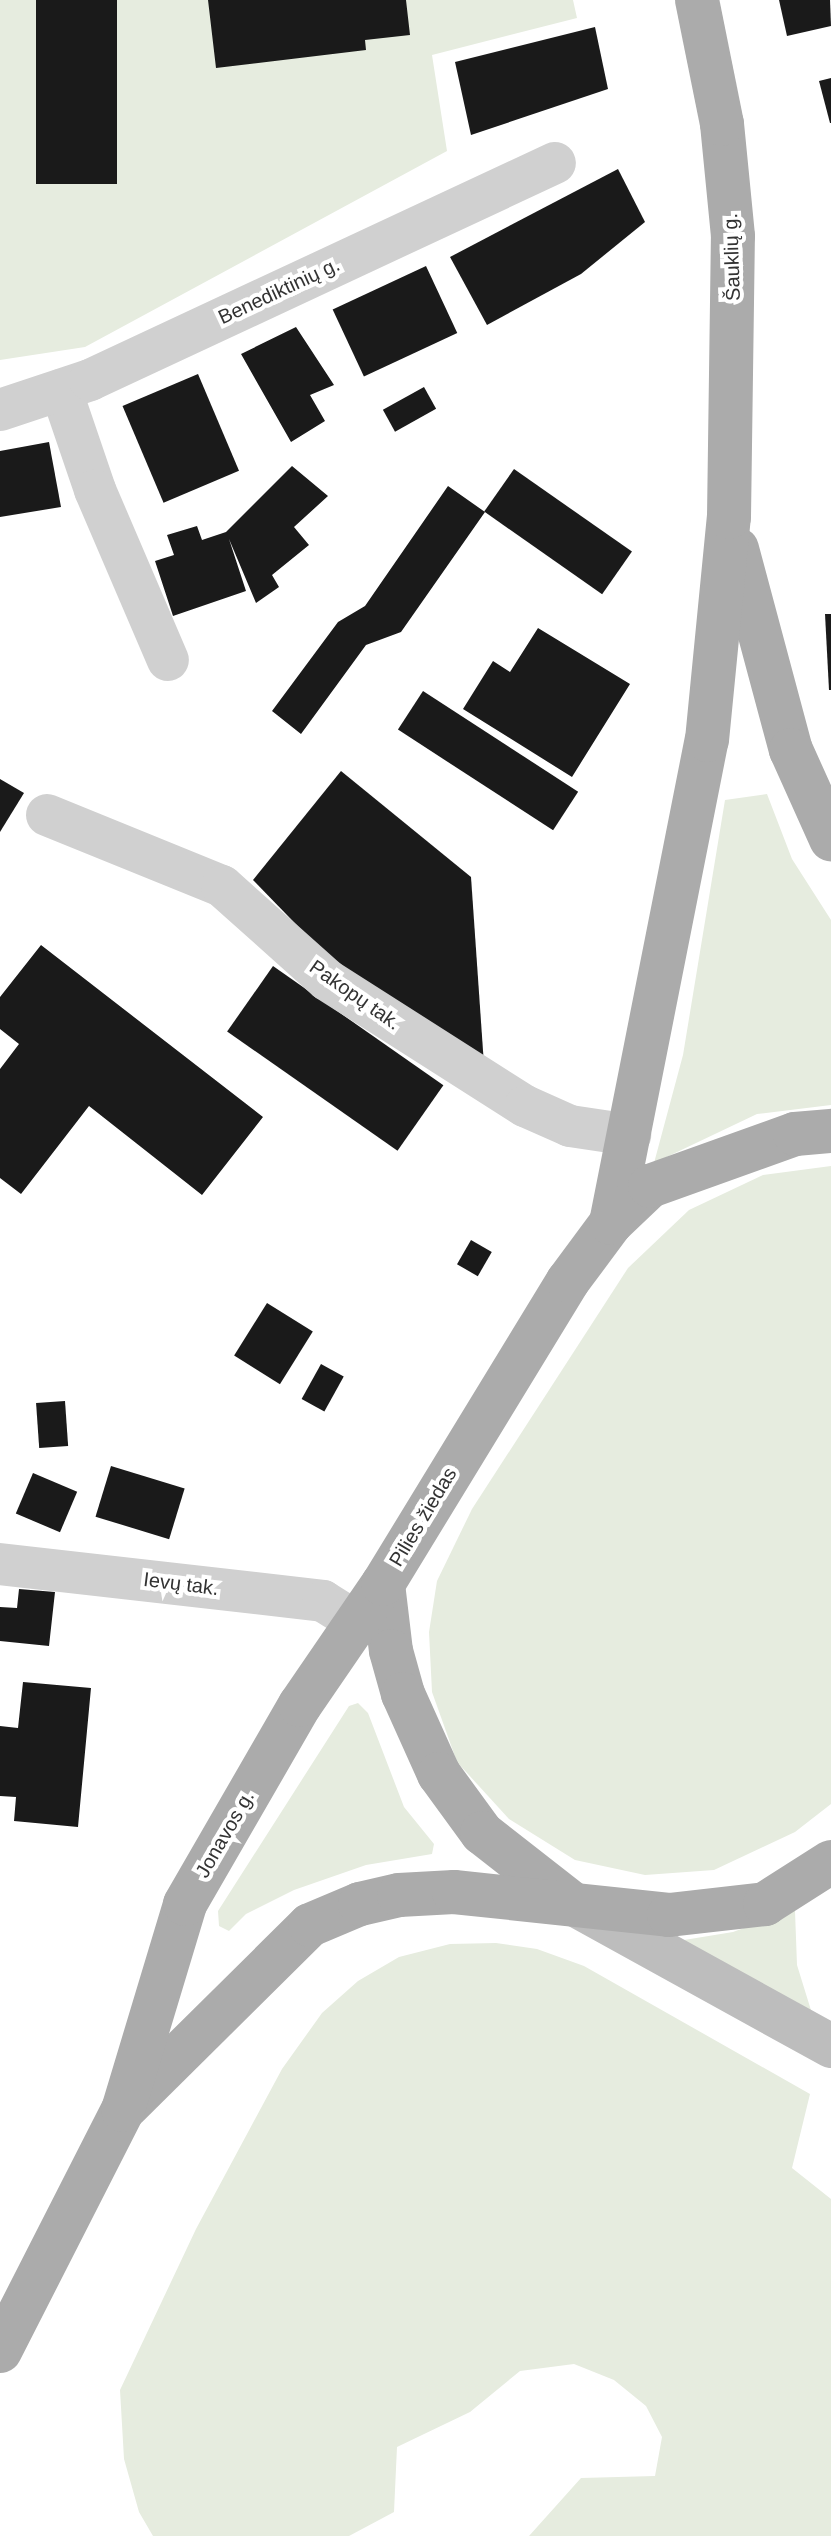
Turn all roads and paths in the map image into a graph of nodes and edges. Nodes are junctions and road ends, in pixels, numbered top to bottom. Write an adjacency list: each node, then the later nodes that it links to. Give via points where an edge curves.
1 (697, 0): 5 (main road, Šauklių g., via 722,124 733,236)
2 (555, 163): 3 (street, Benediktinių g.)
3 (61, 390): 4 (street, Benediktinių g.); 6 (street, via 95,490)
4 (0, 410)
5 (729, 517): 8 (main road, Šauklių g., via 791,750); 10 (main road, Šauklių g., via 707,740)
6 (168, 660)
7 (47, 815): 10 (street, Pakopų tak., via 222,886 327,980 525,1106 570,1126)
8 (829, 831)
9 (831, 1131): 11 (main road, Pilies žiedas, via 795,1134 650,1186)
10 (630, 1135): 11 (main road, Šauklių g.)
11 (611, 1223): 13 (main road, Pilies žiedas, via 568,1281)
12 (0, 1564): 14 (street, Ievų tak., via 323,1601)
13 (383, 1584): 14 (main road, Jonavos g.); 16 (main road, Pilies žiedas, via 391,1651 403,1694 439,1774 482,1833)
14 (357, 1622): 18 (main road, Jonavos g., via 300,1705 185,1904)
15 (831, 1862): 16 (main road, via 765,1904 669,1915)
16 (569, 1901): 17 (main road); 18 (main road, Jonavos g., via 454,1892 399,1895 310,1925)
17 (831, 2046)
18 (123, 2110): 19 (main road, Jonavos g.)
19 (0, 2351)

